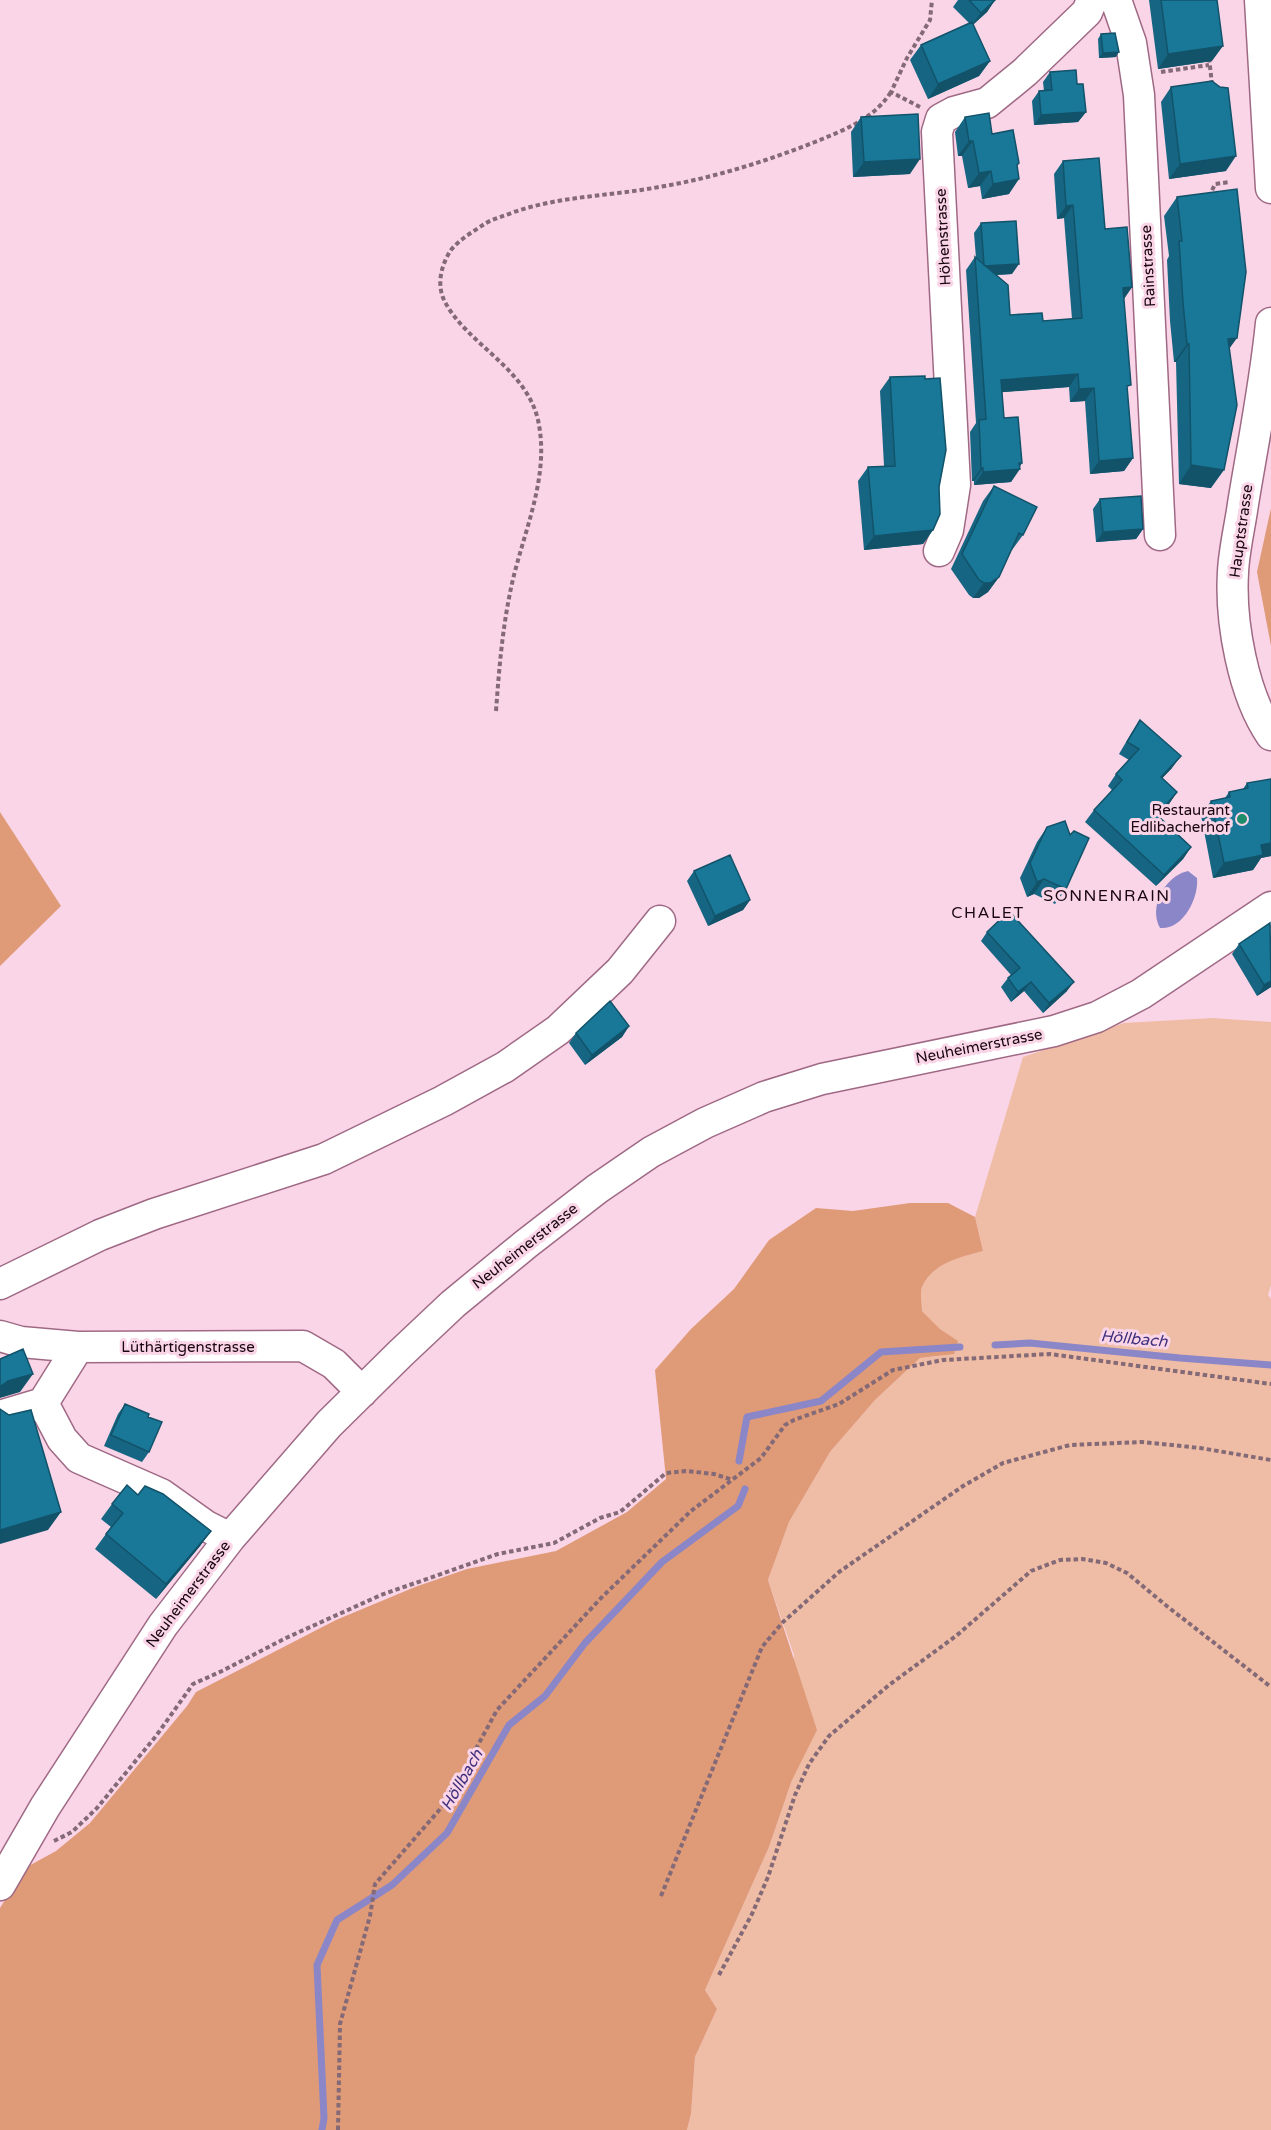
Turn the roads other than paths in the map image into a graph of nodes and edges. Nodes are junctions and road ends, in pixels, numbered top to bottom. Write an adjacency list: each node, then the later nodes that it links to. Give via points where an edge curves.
1 (1092, 0): 8 (street, Höhenstrasse, via 1087,12 1017,78 987,103 941,119 937,132 955,485 948,531)
2 (1116, 0): 7 (street, Rainstrasse, via 1131,44 1139,95)
3 (1260, 0): 4 (street)
4 (1271, 188)
5 (1271, 322): 6 (street, Hauptstrasse)
6 (1267, 387): 9 (street, Hauptstrasse, via 1233,572 1241,660 1257,710)
7 (1160, 535)
8 (939, 551)
9 (1271, 735)
10 (1271, 907): 15 (street, Neuheimerstrasse, via 1141,994 1097,1017 1054,1031 822,1079 764,1097 705,1123 651,1152 526,1244 453,1304)
11 (660, 921): 12 (street, via 620,971 558,1030 505,1067 324,1159 100,1235)
12 (0, 1284)
13 (0, 1336): 14 (street, Lüthärtigenstrasse, via 21,1342)
14 (78, 1347): 15 (street, Lüthärtigenstrasse, via 303,1346 334,1364); 16 (street)
15 (362, 1392): 18 (street, Neuheimerstrasse, via 329,1424)
16 (43, 1403): 17 (street); 18 (street, via 62,1440 79,1458 161,1494)
17 (0, 1416)
18 (230, 1538): 19 (street, Neuheimerstrasse, via 156,1634 51,1797)
19 (0, 1885)

